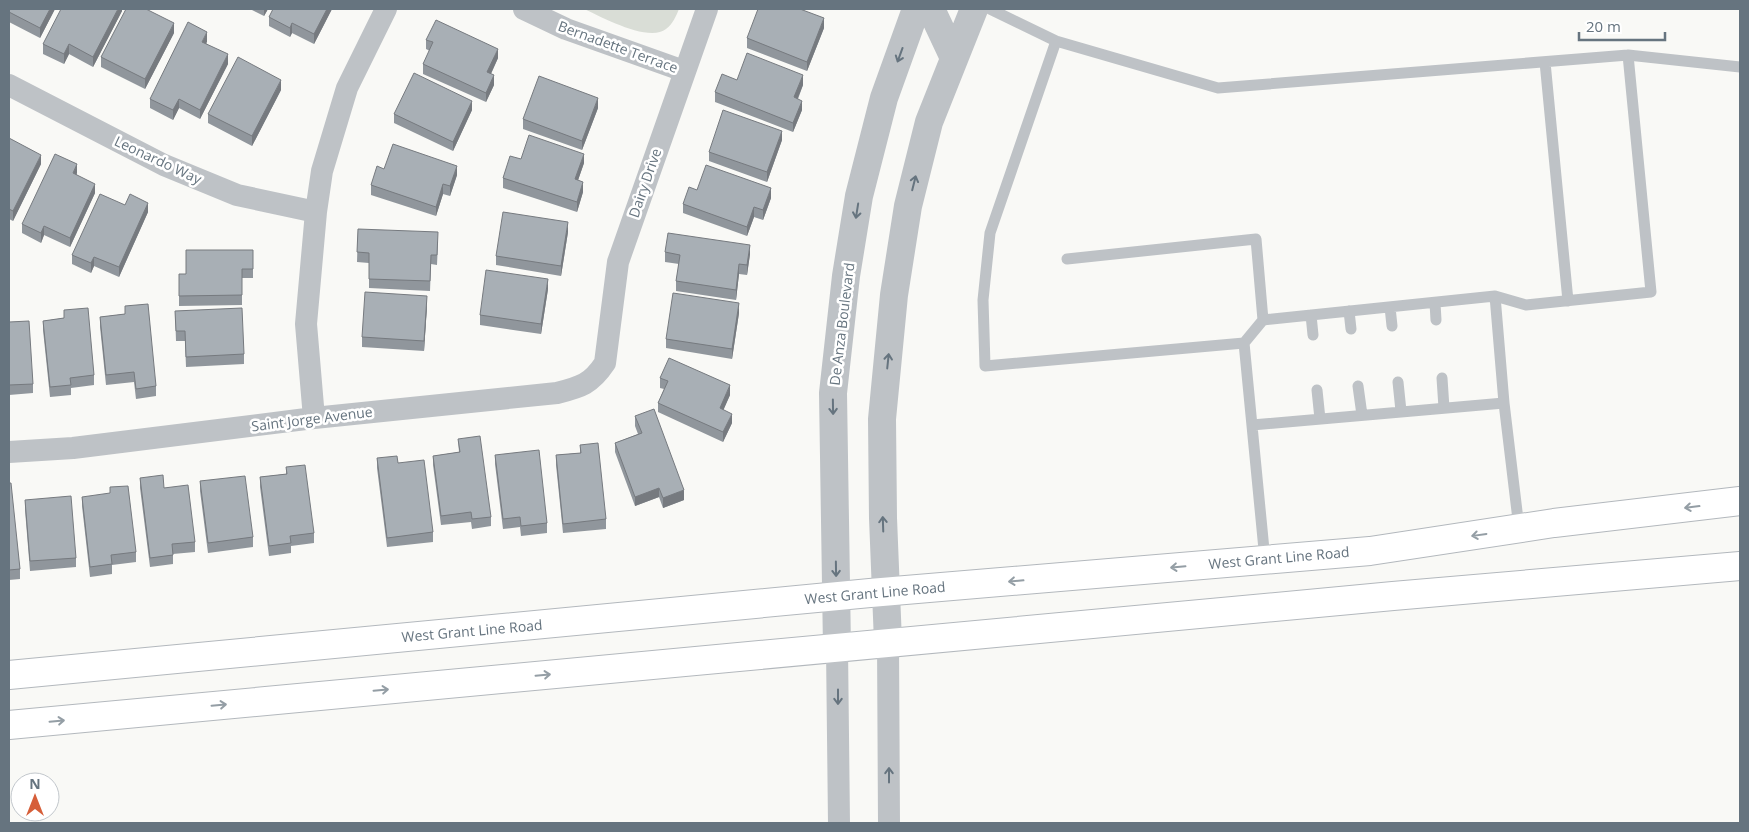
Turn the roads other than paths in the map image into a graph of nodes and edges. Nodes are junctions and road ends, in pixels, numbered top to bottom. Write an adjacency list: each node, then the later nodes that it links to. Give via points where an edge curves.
1 (386, 9): 15 (street, via 347,88 322,172)
2 (524, 9): 13 (street, Bernadette Terrace, via 566,29)
3 (707, 9): 13 (street, Dairy Drive)
4 (916, 9): 47 (street, De Anza Boulevard, one-way to 47, via 884,98 859,196 846,276 833,393)
5 (931, 9): 10 (street)
6 (974, 9): 10 (street)
7 (990, 9): 8 (lane)
8 (1056, 41): 11 (lane, via 1218,88); 28 (lane, via 990,232 983,300 986,366)
9 (1628, 55): 11 (lane); 12 (lane); 18 (lane, via 1651,292)
10 (954, 58): 46 (street, one-way to 10, via 882,419 894,296 912,187 929,122)
11 (1545, 62): 18 (lane)
12 (1740, 66)
13 (684, 71): 29 (street, Dairy Drive, via 618,262)
14 (9, 85): 15 (street, Leonardo Way, via 164,165 237,195)
15 (316, 212): 38 (street, via 306,324)
16 (1066, 259): 23 (lane, via 1256,239)
17 (1495, 296): 18 (lane, via 1526,306); 19 (lane); 34 (lane)
18 (1568, 301)
19 (1435, 303): 20 (lane); 24 (lane)
20 (1390, 307): 21 (lane); 25 (lane)
21 (1349, 311): 22 (lane); 26 (lane)
22 (1311, 315): 23 (lane); 27 (lane)
23 (1263, 320): 28 (lane)
24 (1436, 320)
25 (1392, 326)
26 (1351, 329)
27 (1313, 335)
28 (1244, 343): 40 (lane)
29 (605, 363): 38 (street, Saint Jorge Avenue, via 596,377 582,386 557,393)
30 (1442, 378): 35 (lane)
31 (1398, 382): 36 (lane)
32 (1358, 386): 37 (lane)
33 (1317, 390): 39 (lane)
34 (1504, 403): 35 (lane); 43 (lane)
35 (1444, 408): 36 (lane)
36 (1401, 411): 37 (lane)
37 (1362, 415): 39 (lane)
38 (314, 418): 41 (street, Saint Jorge Avenue, via 73,448)
39 (1320, 418): 40 (lane)
40 (1252, 425): 44 (lane)
41 (9, 452)
42 (1740, 501): 43 (main road, West Grant Line Road, one-way to 43)
43 (1519, 529): 44 (main road, West Grant Line Road, one-way to 44, via 1370,551)
44 (1265, 560): 46 (main road, West Grant Line Road, one-way to 46)
45 (1740, 566): 48 (main road)
46 (886, 592): 47 (main road, West Grant Line Road); 48 (street)
47 (837, 596): 49 (street, De Anza Boulevard); 50 (main road, West Grant Line Road)
48 (888, 642): 49 (main road); 53 (street, one-way to 48)
49 (837, 648): 51 (main road, one-way to 49); 52 (street, one-way to 52)
50 (9, 675)
51 (9, 725)
52 (839, 823)
53 (889, 823)

